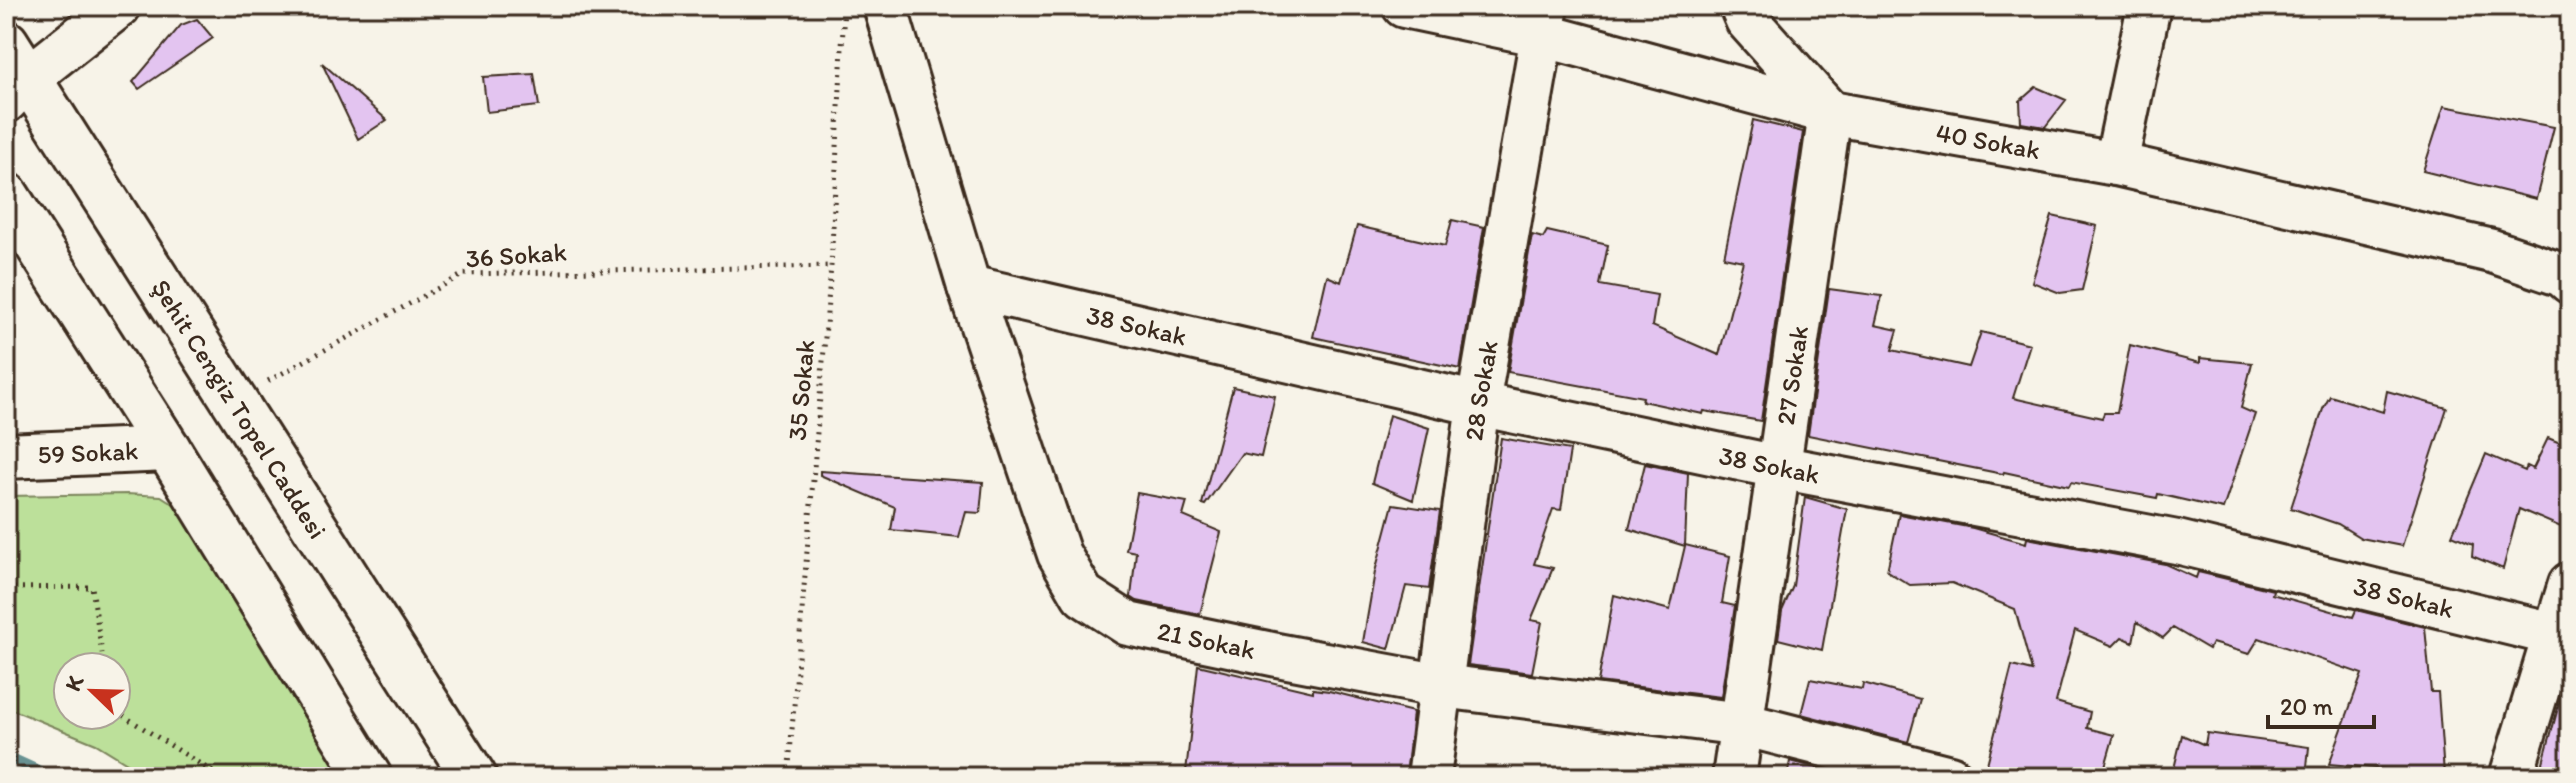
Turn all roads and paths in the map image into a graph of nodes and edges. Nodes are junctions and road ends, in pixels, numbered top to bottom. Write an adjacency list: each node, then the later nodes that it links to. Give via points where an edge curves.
1 (119, 6): 8 (street)
2 (844, 6): 12 (path, 35 Sokak)
3 (885, 6): 14 (street, 21 Sokak)
4 (1404, 6): 7 (street, 40 Sokak)
5 (1741, 6): 9 (street, via 1747,20)
6 (2149, 6): 10 (street)
7 (1544, 21): 9 (street, 40 Sokak); 16 (street, 28 Sokak)
8 (13, 74): 15 (main road, Şehit Cengiz Topel Caddesi)
9 (1830, 113): 10 (street, 40 Sokak); 19 (street, 27 Sokak)
10 (2116, 164): 13 (street, 40 Sokak, via 2492,251)
11 (6, 195): 17 (main road)
12 (831, 266): 15 (path, 36 Sokak, via 464,274); 30 (path, 35 Sokak)
13 (2570, 282)
14 (969, 287): 16 (street, 38 Sokak); 24 (street, 21 Sokak, via 1059,554 1083,595 1128,624)
15 (234, 400): 29 (main road, Şehit Cengiz Topel Caddesi)
16 (1478, 404): 19 (street, 38 Sokak); 24 (street, 28 Sokak)
17 (168, 449): 18 (main road, 59 Sokak); 28 (main road)
18 (6, 456)
19 (1778, 467): 22 (street, 38 Sokak, via 2177,542); 26 (street, 27 Sokak)
20 (2570, 584): 22 (street)
21 (6, 588): 23 (path, via 92,587)
22 (2563, 636): 34 (street)
23 (102, 651)
24 (1442, 686): 26 (street, 21 Sokak); 31 (street, 28 Sokak)
25 (132, 721): 27 (path)
26 (1742, 724): 32 (street, 27 Sokak); 33 (street, 21 Sokak)
27 (221, 777)
28 (369, 777)
29 (474, 777)
30 (788, 777)
31 (1429, 777)
32 (1734, 777)
33 (1950, 777)
34 (2511, 777)

